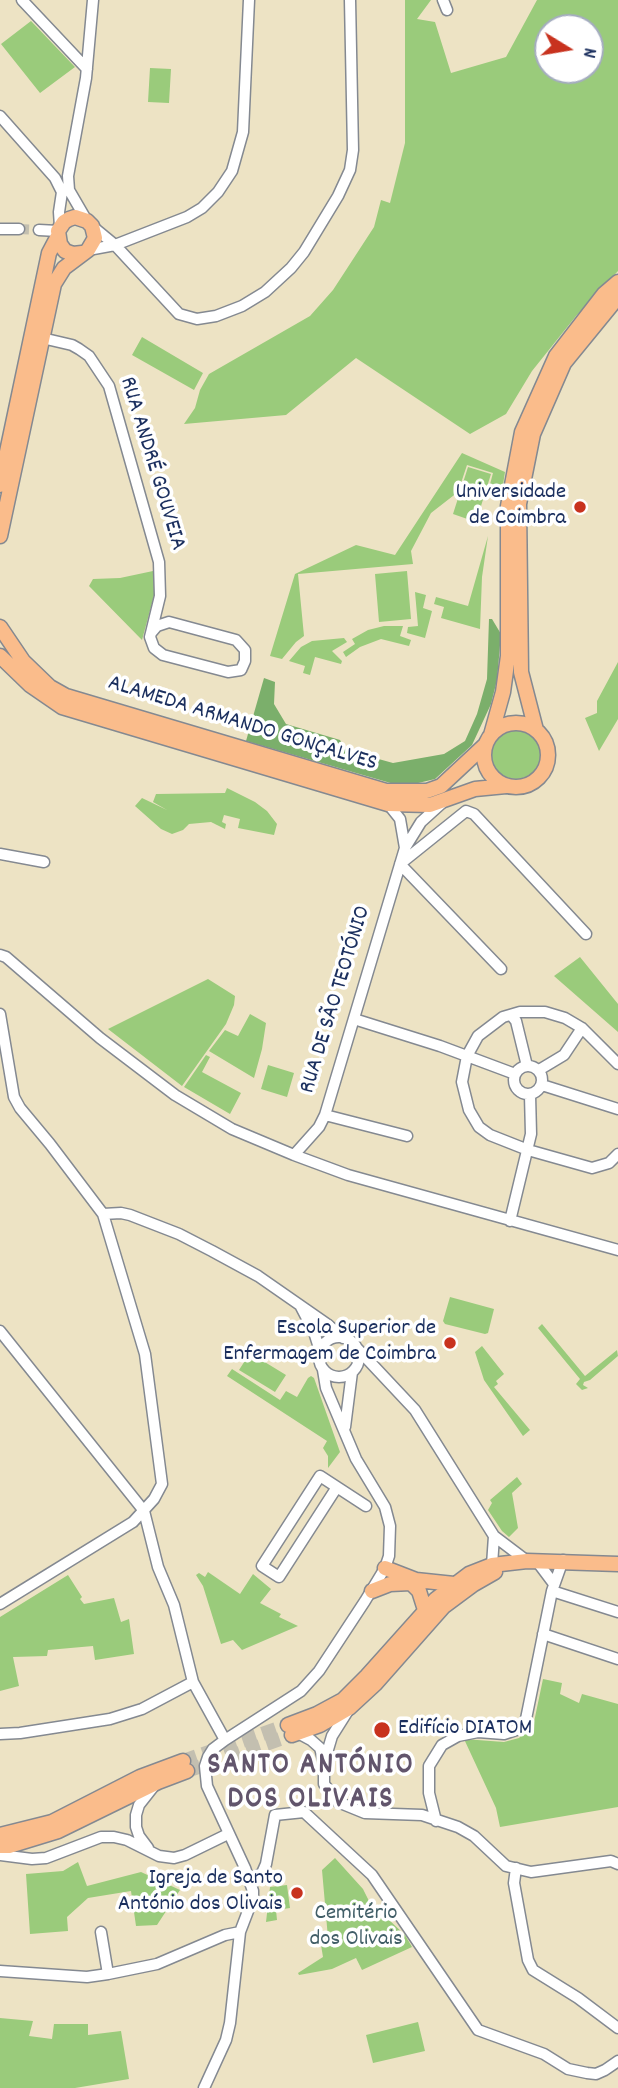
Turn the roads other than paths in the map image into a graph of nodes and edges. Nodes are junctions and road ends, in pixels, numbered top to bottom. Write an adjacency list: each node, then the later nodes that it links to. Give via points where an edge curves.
1 (22, 0): 5 (street)
2 (93, 0): 5 (street)
3 (249, 0): 13 (street, via 243,132 232,171 202,208)
4 (349, 0): 13 (street, via 350,170 316,233 290,268 242,306 197,319 180,314)
5 (87, 69): 7 (street)
6 (0, 117): 7 (street)
7 (66, 191): 8 (street); 12 (street)
8 (90, 223): 12 (main road, via 75,217 64,222); 13 (street); 14 (main road, via 94,238)
9 (0, 229): 10 (street)
10 (19, 229)
11 (39, 230): 12 (street)
12 (58, 232): 14 (main road, via 65,251); 18 (main road)
13 (115, 245): 14 (street)
14 (85, 252): 17 (main road, via 64,268 54,284)
15 (618, 282): 26 (main road, via 556,356 522,432 508,506 508,656)
16 (618, 297): 25 (main road, via 564,363 533,434 519,504 521,672)
17 (42, 338): 19 (main road); 20 (street, RUA ANDRÉ GOUVEIA, via 72,345 89,356 109,386 159,562)
18 (0, 485)
19 (0, 536)
20 (160, 596): 21 (street, RUA ANDRÉ GOUVEIA); 23 (street, RUA ANDRÉ GOUVEIA)
21 (176, 623): 23 (street, via 163,623); 23 (street, via 236,640 245,650 241,670 228,672 163,655 154,648)
22 (0, 627): 26 (main road, ALAMEDA ARMANDO GONÇALVES, via 38,676 66,696 386,791 427,791 441,786)
23 (151, 633)
24 (0, 656): 29 (main road, ALAMEDA ARMANDO GONÇALVES, via 62,708)
25 (536, 730): 26 (main road, via 508,724); 27 (main road, via 548,750 544,770 529,785)
26 (488, 740): 27 (main road, via 485,765)
27 (506, 786): 28 (main road, ALAMEDA ARMANDO GONÇALVES, via 475,789)
28 (443, 802): 29 (main road, ALAMEDA ARMANDO GONÇALVES); 30 (street, RUA DE SÃO TEOTÓNIO, via 421,822)
29 (388, 804): 30 (street, via 400,819)
30 (405, 848): 33 (street, RUA DE SÃO TEOTÓNIO)
31 (5, 855): 32 (street)
32 (44, 862)
33 (400, 864): 34 (street, via 466,811 474,814); 36 (street); 39 (street, RUA DE SÃO TEOTÓNIO)
34 (586, 934)
35 (0, 955): 53 (street, via 175,1095 232,1129)
36 (500, 969)
37 (0, 1014): 54 (street, via 14,1097)
38 (511, 1015): 40 (street, via 545,1012); 41 (street, via 478,1036); 43 (street)
39 (354, 1019): 41 (street); 49 (street, RUA DE SÃO TEOTÓNIO)
40 (582, 1028): 42 (street); 44 (street, via 564,1055)
41 (467, 1056): 45 (street); 51 (street, via 463,1093 479,1127)
42 (618, 1064)
43 (527, 1066): 44 (street); 45 (street)
44 (539, 1070): 46 (street)
45 (515, 1073): 47 (street, via 515,1086)
46 (542, 1085): 47 (street); 48 (street)
47 (530, 1095): 51 (street)
48 (618, 1109)
49 (325, 1115): 50 (street); 53 (street, RUA DE SÃO TEOTÓNIO)
50 (407, 1136)
51 (528, 1150): 52 (street, via 592,1168 609,1163); 55 (street)
52 (618, 1154)
53 (294, 1156): 55 (street)
54 (103, 1214): 57 (street, via 121,1213 179,1234 258,1276); 68 (street, via 145,1353 162,1484)
55 (510, 1221): 56 (street)
56 (618, 1250)
57 (300, 1305): 59 (street); 61 (street)
58 (0, 1331): 68 (street)
59 (343, 1338): 60 (street); 61 (street, via 332,1339)
60 (354, 1345): 62 (street, via 359,1355); 64 (street)
61 (320, 1350): 63 (street)
62 (354, 1369): 63 (street, via 347,1376 334,1377); 64 (street); 65 (street)
63 (323, 1370): 65 (street)
64 (381, 1372): 69 (street, via 415,1410)
65 (345, 1430): 75 (street, via 356,1459 385,1507 390,1540)
66 (337, 1487): 66 (street, via 320,1476 261,1566 279,1577); 67 (street)
67 (366, 1506)
68 (144, 1511): 79 (street); 84 (street)
69 (494, 1536): 71 (street); 73 (street)
70 (563, 1560): 71 (main road); 72 (main road); 77 (street)
71 (532, 1561): 74 (main road); 77 (street)
72 (618, 1563)
73 (492, 1564): 74 (main road); 76 (main road)
74 (508, 1564): 85 (main road, via 443,1607)
75 (385, 1568): 76 (main road, via 416,1580); 78 (street)
76 (454, 1584): 80 (main road)
77 (553, 1588): 81 (street); 82 (street)
78 (372, 1591): 80 (main road, via 411,1583 419,1591); 88 (street, via 301,1691)
79 (0, 1604)
80 (425, 1611): 86 (main road, via 343,1700)
81 (618, 1612)
82 (543, 1634): 83 (street); 91 (street, via 526,1719 519,1729 458,1736 442,1745 429,1766)
83 (618, 1659)
84 (193, 1682): 87 (street, via 142,1709 110,1719); 88 (street)
85 (349, 1708): 86 (main road, via 320,1725); 89 (street, via 332,1736)
86 (293, 1731): 89 (street, via 320,1748)
87 (0, 1734)
88 (225, 1740): 92 (street, via 213,1749 205,1766 207,1786)
89 (324, 1763): 91 (street, via 324,1784 338,1802 365,1814 422,1815)
90 (158, 1782): 93 (main road, via 185,1766 140,1777 52,1822); 94 (main road, via 58,1831); 95 (street, via 136,1815 139,1836)
91 (436, 1821): 98 (street, via 474,1836 506,1866)
92 (228, 1834): 95 (street, via 185,1855); 99 (street)
93 (0, 1835)
94 (0, 1846)
95 (153, 1853): 96 (street, via 114,1836 46,1858)
96 (0, 1856)
97 (618, 1864): 98 (street, via 611,1861 531,1872)
98 (516, 1868): 104 (street, via 514,1883 533,1970)
99 (250, 1881): 101 (street, via 253,1898); 105 (street, via 266,1864 275,1815 304,1812 372,1875 478,2030 544,2054 568,2069 596,2074)
100 (101, 1931): 103 (street)
101 (240, 1933): 103 (street, via 157,1964); 106 (street, via 230,2023)
102 (0, 1971): 103 (street, via 87,1977)
103 (108, 1974)
104 (618, 2028)
105 (618, 2061)
106 (204, 2088)

